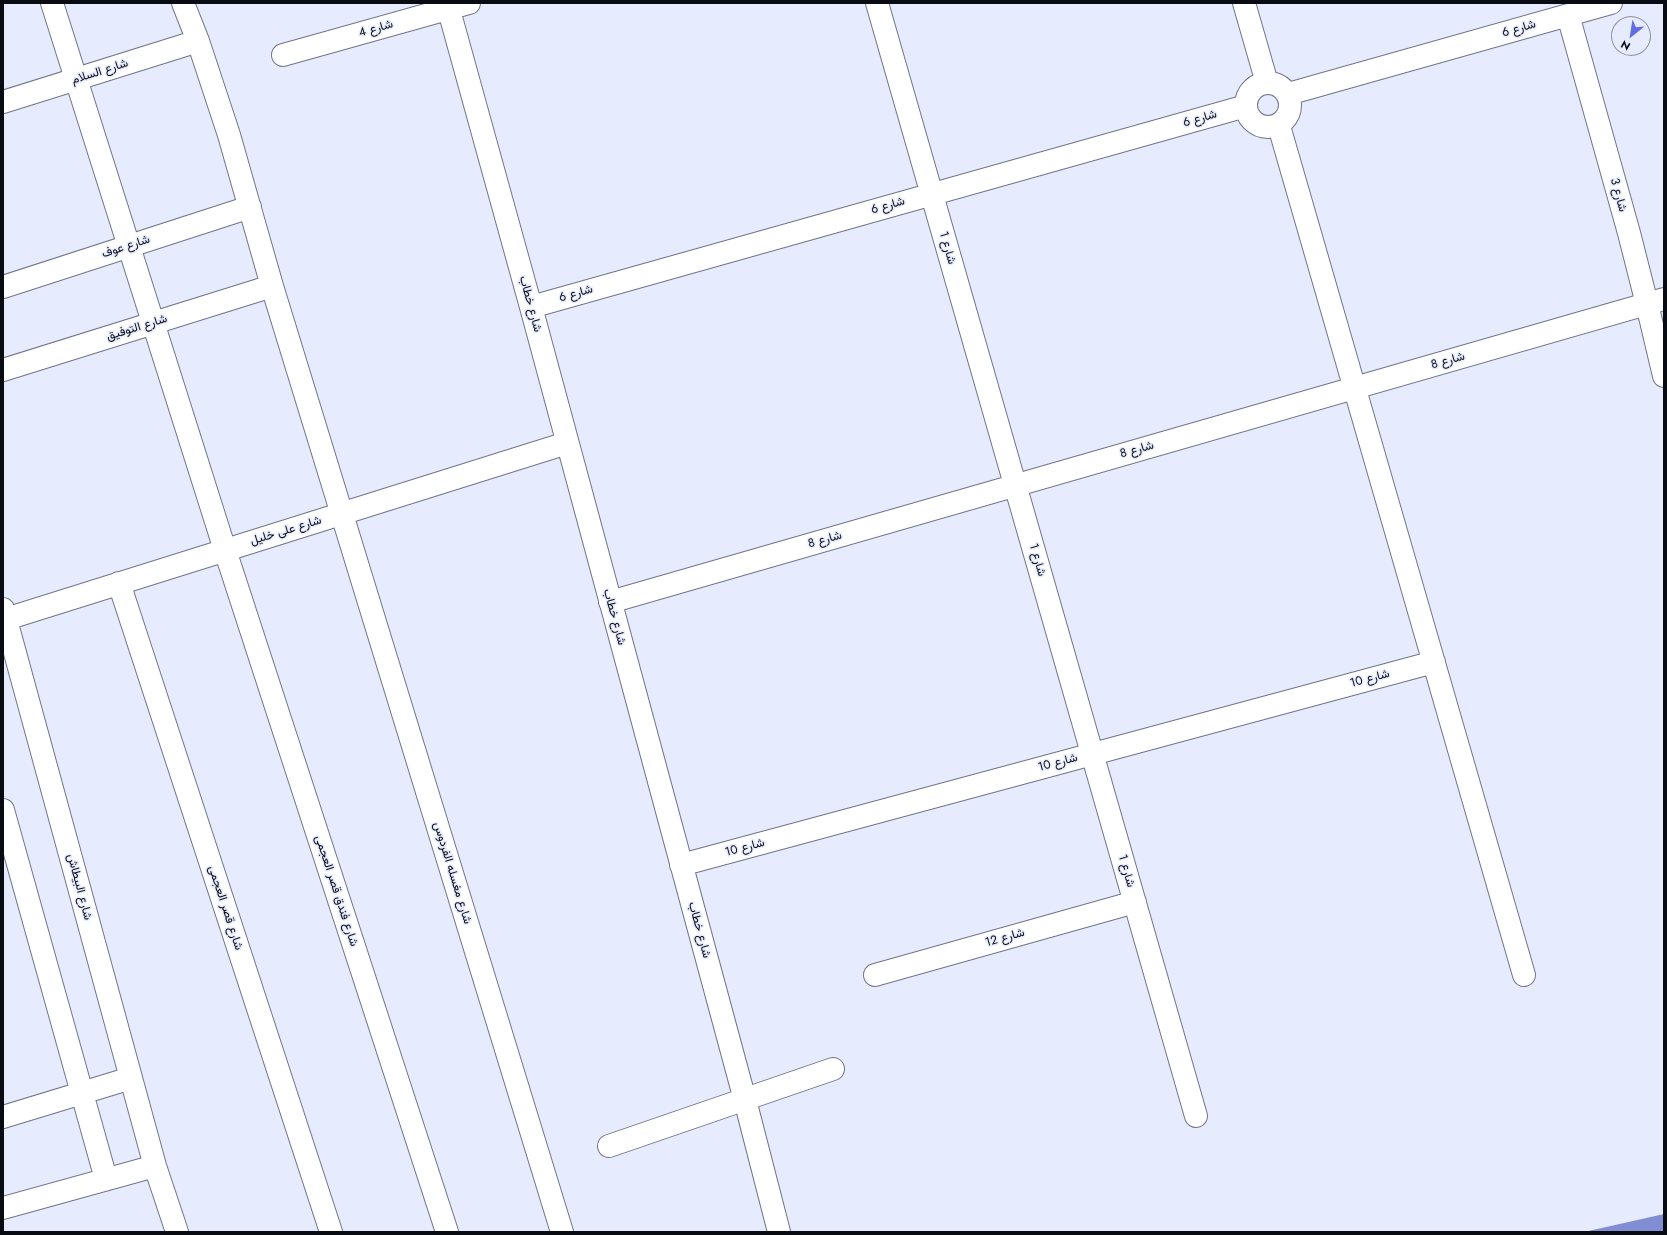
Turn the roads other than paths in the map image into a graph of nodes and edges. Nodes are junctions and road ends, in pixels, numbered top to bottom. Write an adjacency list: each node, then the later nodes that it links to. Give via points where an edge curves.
1 (52, 3): 11 (street, شارع فندق قصر العجمى)
2 (183, 3): 9 (street, شارع مغسله الفردوس)
3 (469, 3): 7 (street, شارع 4)
4 (877, 3): 17 (street, شارع 1)
5 (1244, 3): 12 (street)
6 (1612, 3): 8 (street, شارع 6)
7 (447, 6): 10 (street, شارع 4); 23 (street, شارع خطاب)
8 (1568, 15): 13 (street, شارع 6); 22 (street, شارع 3)
9 (198, 41): 11 (street, شارع السلام); 18 (street, شارع مغسله الفردوس)
10 (283, 55)
11 (76, 79): 14 (street, شارع السلام); 19 (street, شارع فندق قصر العجمى)
12 (1267, 83): 13 (street, via 1279,86); 15 (street, via 1249,93)
13 (1288, 94): 16 (street, via 1290,112)
14 (3, 102)
15 (1246, 106): 16 (street, via 1248,115 1261,127); 17 (street, شارع 6)
16 (1279, 126): 27 (street)
17 (932, 194): 23 (street, شارع 6); 29 (street, شارع 1)
18 (250, 207): 19 (street, شارع عوف); 21 (street, شارع مغسله الفردوس)
19 (129, 246): 20 (street, شارع عوف); 24 (street, شارع فندق قصر العجمى)
20 (3, 286)
21 (272, 286): 24 (street, شارع التوفيق); 30 (street, شارع مغسله الفردوس)
22 (1656, 301): 26 (street, شارع 3); 27 (street, شارع 8)
23 (531, 307): 28 (street, شارع خطاب)
24 (153, 323): 25 (street, شارع التوفيق); 31 (street, شارع فندق قصر العجمى)
25 (3, 370)
26 (1664, 376)
27 (1355, 388): 29 (street, شارع 8); 35 (street)
28 (567, 443): 30 (street, شارع على خليل); 33 (street, شارع خطاب)
29 (1015, 485): 33 (street, شارع 8); 36 (street, شارع 1)
30 (342, 513): 31 (street, شارع على خليل); 55 (street, شارع مغسله الفردوس)
31 (225, 550): 32 (street, شارع على خليل); 54 (street, شارع فندق قصر العجمى)
32 (118, 583): 34 (street, شارع على خليل); 53 (street, شارع قصر العجمى)
33 (610, 602): 38 (street, شارع خطاب)
34 (4, 614): 43 (street, شارع البيطاش)
35 (1434, 662): 36 (street, شارع 10); 41 (street)
36 (1092, 754): 38 (street, شارع 10); 39 (street, شارع 1)
37 (3, 810): 44 (street)
38 (681, 865): 45 (street, شارع خطاب)
39 (1135, 902): 40 (street, شارع 12); 46 (street, شارع 1)
40 (874, 974)
41 (1524, 975)
42 (833, 1069): 45 (street)
43 (131, 1078): 44 (street); 49 (street, شارع البيطاش)
44 (82, 1093): 47 (street); 50 (street)
45 (744, 1100): 48 (street); 56 (street, شارع خطاب)
46 (1196, 1116)
47 (3, 1117)
48 (609, 1146)
49 (155, 1166): 50 (street); 52 (street, شارع البيطاش)
50 (106, 1179): 51 (street)
51 (3, 1208)
52 (177, 1232)
53 (331, 1232)
54 (447, 1232)
55 (562, 1232)
56 (779, 1232)

